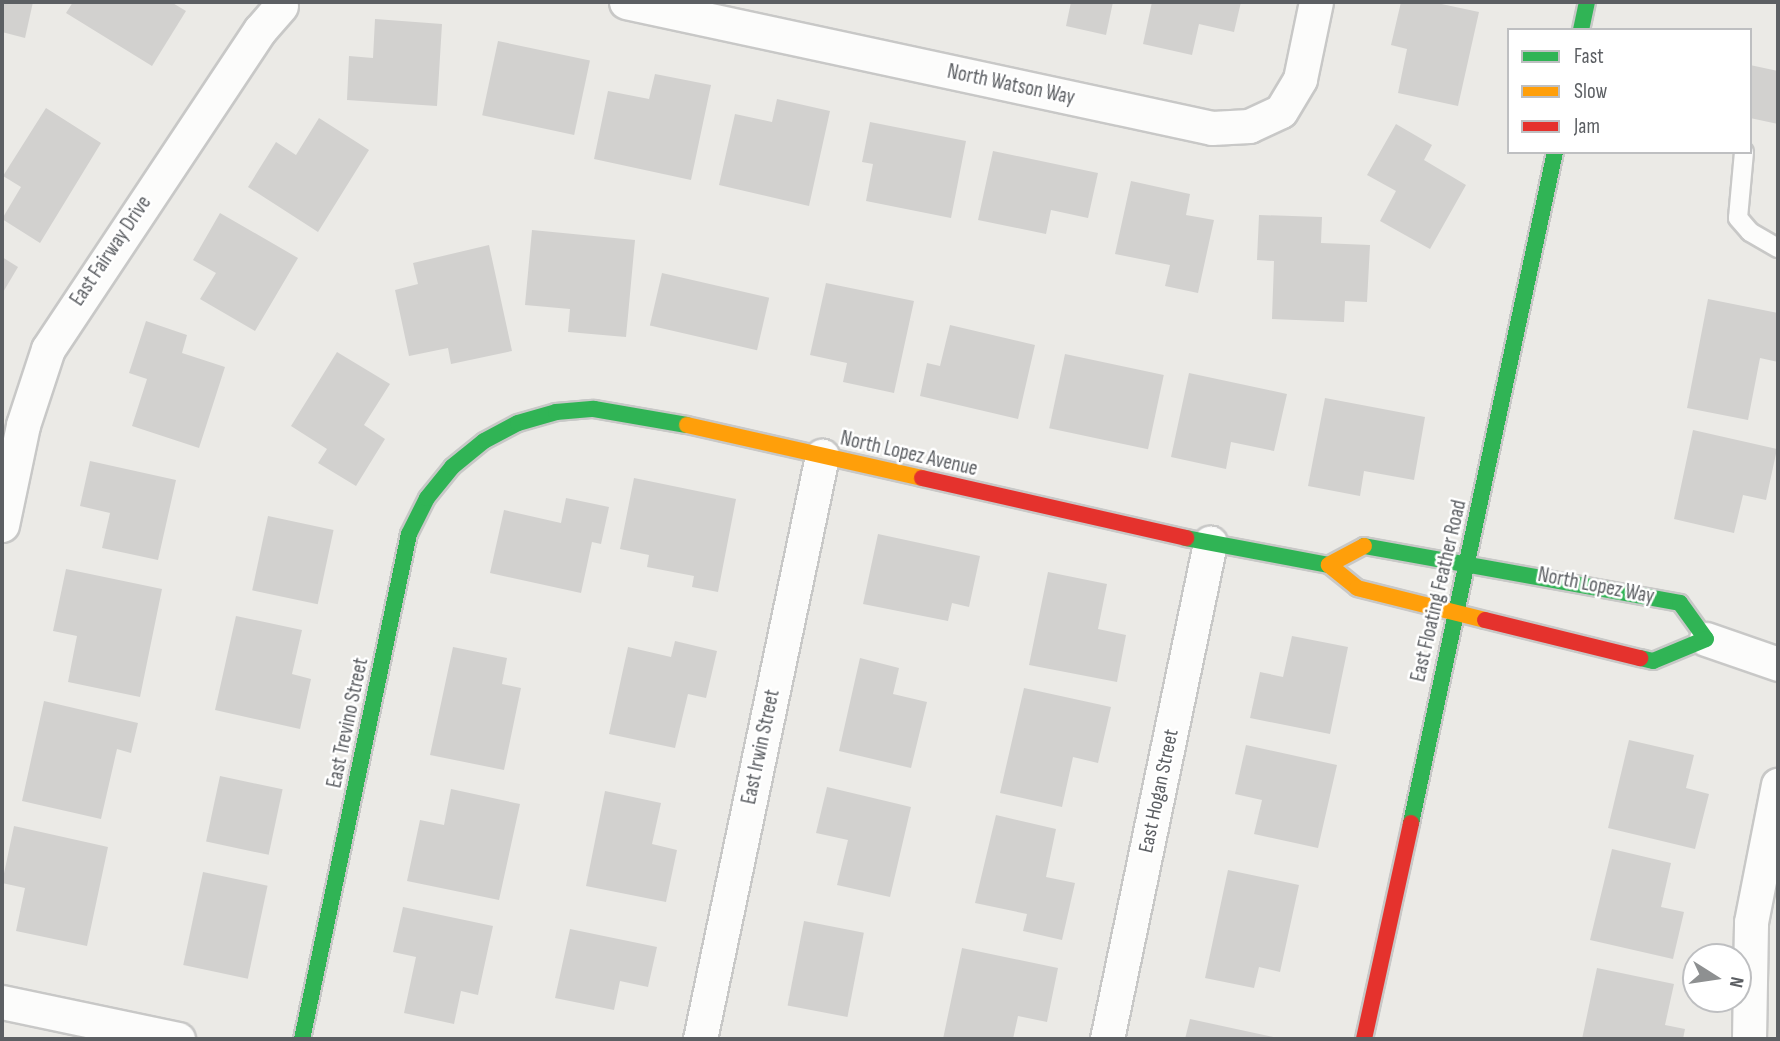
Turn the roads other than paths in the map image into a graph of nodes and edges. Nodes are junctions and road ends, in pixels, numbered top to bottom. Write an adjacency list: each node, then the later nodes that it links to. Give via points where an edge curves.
1 (626, 2): 2 (street, North Watson Way, via 1212,128 1249,126 1281,111 1300,79)
2 (1316, 2)
3 (1587, 2): 5 (street)
4 (282, 3): 11 (street, East Fairway Drive, via 48,349 26,411)
5 (1581, 28)
6 (1555, 154): 13 (street, East Floating Feather Road)
7 (1744, 154): 8 (lane, via 1738,218 1750,232)
8 (1778, 248)
9 (484, 441): 10 (street, North Lopez Avenue, via 518,423 556,412 594,409 634,413); 21 (street, East Trevino Street, via 452,467 427,498 410,534)
10 (822, 456): 12 (street, North Lopez Avenue); 22 (street, East Irwin Street)
11 (2, 525)
12 (1210, 543): 14 (street, North Lopez Avenue); 23 (street, East Hogan Street)
13 (1467, 563): 14 (street, via 1364,546); 15 (street, East Floating Feather Road); 16 (street, North Lopez Way, via 1679,603)
14 (1329, 565): 15 (street, North Lopez Avenue, via 1357,588)
15 (1456, 612): 16 (street, via 1653,661); 24 (street, East Floating Feather Road)
16 (1706, 639): 17 (street)
17 (1778, 664)
18 (1778, 785): 25 (street, via 1751,922)
19 (2, 1002): 20 (street)
20 (178, 1039)
21 (302, 1039)
22 (701, 1039)
23 (1107, 1039)
24 (1364, 1039)
25 (1749, 1039)

